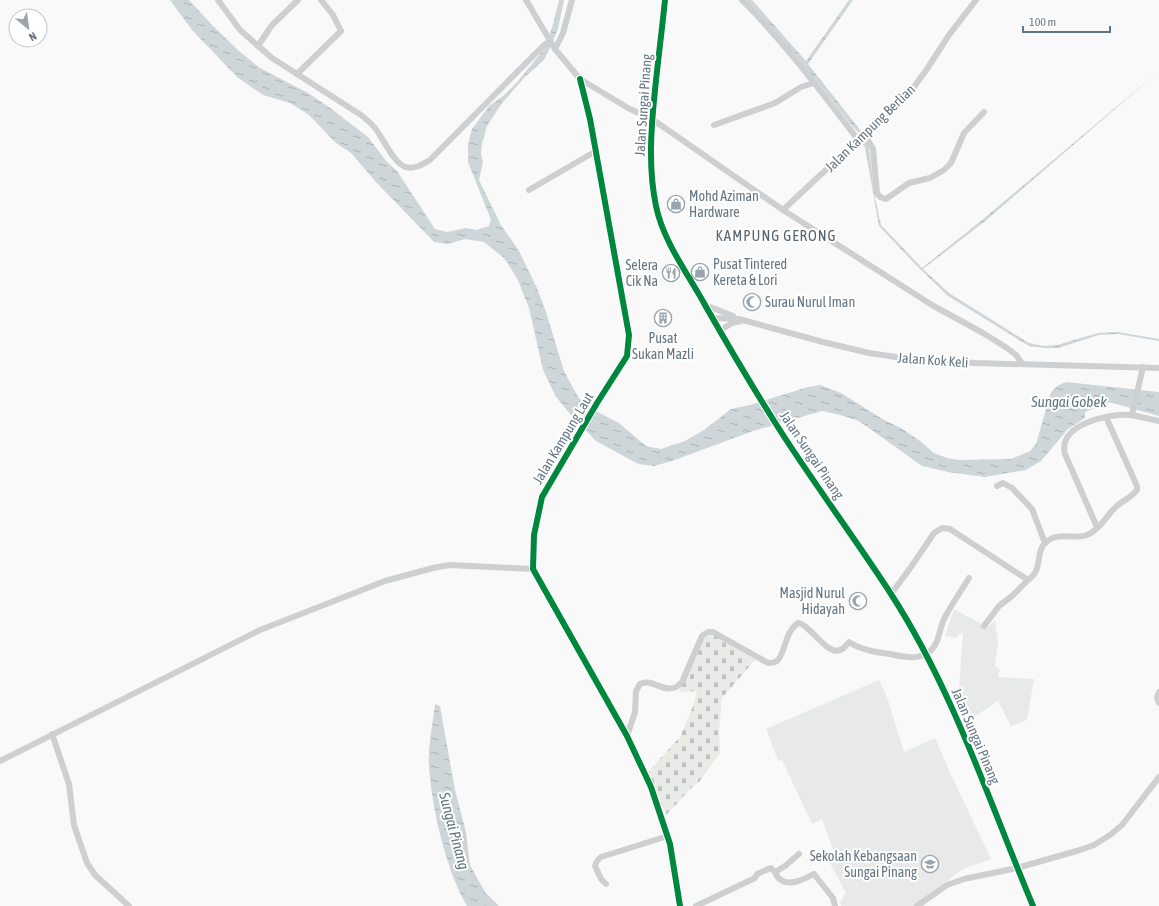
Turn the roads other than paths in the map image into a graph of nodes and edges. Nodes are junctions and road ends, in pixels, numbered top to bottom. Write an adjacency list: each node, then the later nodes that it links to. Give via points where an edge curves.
1 (298, 0): 10 (street, via 272,25)
2 (321, 0): 11 (street, via 334,15 341,31)
3 (526, 0): 9 (street)
4 (572, 0): 9 (street, via 567,20)
5 (665, 0): 15 (street, Jalan Sungai Pinang)
6 (742, 0): 13 (street)
7 (976, 0): 17 (street, Jalan Kampung Berlian, via 908,95)
8 (222, 1): 10 (street, via 240,30)
9 (552, 45): 11 (street, via 543,46 430,160 412,168 398,162 375,129 361,115); 12 (street)
10 (258, 46): 11 (street)
11 (297, 74)
12 (580, 79): 15 (street, via 628,108); 19 (street, Jalan Kampung Laut)
13 (814, 83): 16 (street, via 801,87 775,103); 18 (street)
14 (984, 112): 17 (street, via 964,133 953,159 944,170 930,178 909,183 886,199 877,193 872,149)
15 (652, 119): 21 (street); 22 (street, Jalan Sungai Pinang, via 651,169 658,217)
16 (714, 124)
17 (865, 136): 18 (street, Jalan Kampung Berlian)
18 (858, 141): 21 (street, Jalan Kampung Berlian)
19 (596, 151): 20 (street); 35 (street, Jalan Kampung Laut, via 629,334 628,356 542,497 534,535)
20 (529, 190)
21 (784, 210): 26 (street, via 932,305 983,333 1016,355)
22 (705, 305): 23 (street, Jalan Sungai Pinang); 24 (street)
23 (712, 318): 24 (street, Jalan Kok Keli); 25 (street, Jalan Sungai Pinang)
24 (742, 320): 25 (street); 26 (street, Jalan Kok Keli, via 869,353 930,360)
25 (719, 331): 38 (street, Jalan Sungai Pinang, via 783,436)
26 (1022, 364): 27 (street, Jalan Kok Keli)
27 (1143, 367): 28 (street, Jalan Kok Keli); 29 (street)
28 (1159, 368)
29 (1132, 412): 30 (street); 31 (street)
30 (1106, 417): 33 (street, via 1137,488 1136,492 1116,506); 33 (street, via 1073,430 1064,445 1065,454)
31 (1159, 421)
32 (997, 486): 34 (street, via 1003,483 1008,485 1030,506)
33 (1097, 527): 34 (street, via 1085,536 1062,536)
34 (1045, 542): 37 (street, via 1039,554 1036,570)
35 (533, 569): 43 (street, via 449,565 385,581 260,630); 44 (street)
36 (969, 578): 40 (street, via 945,618 937,642)
37 (1028, 580): 38 (street, via 950,529 942,528 934,533); 39 (street, via 999,606)
38 (891, 594): 40 (street, Jalan Sungai Pinang)
39 (984, 626)
40 (926, 654): 44 (street, via 909,658 865,650 849,642 836,652 798,623 793,626 785,640 780,658 777,662 768,663 713,632 708,632 702,636 678,686 670,689 644,682 640,684 636,691 635,712); 49 (street, Jalan Sungai Pinang, via 952,707)
41 (1159, 692): 42 (street)
42 (1159, 703)
43 (52, 734): 45 (street); 52 (street, via 69,784 74,825 87,864 95,875)
44 (627, 736): 47 (street, via 651,787)
45 (0, 761)
46 (1159, 777): 49 (street, via 1122,824 1103,840 1080,850)
47 (668, 836): 51 (street, via 601,857 595,866); 53 (street)
48 (799, 854): 50 (street)
49 (1017, 868): 56 (street, via 947,885); 57 (street, Jalan Sungai Pinang)
50 (774, 872): 54 (street, via 771,868 757,874 755,878); 55 (street, via 782,881 788,882 814,874 833,898)
51 (606, 884)
52 (129, 906)
53 (680, 906)
54 (696, 906)
55 (835, 906)
56 (917, 906)
57 (1033, 906)

